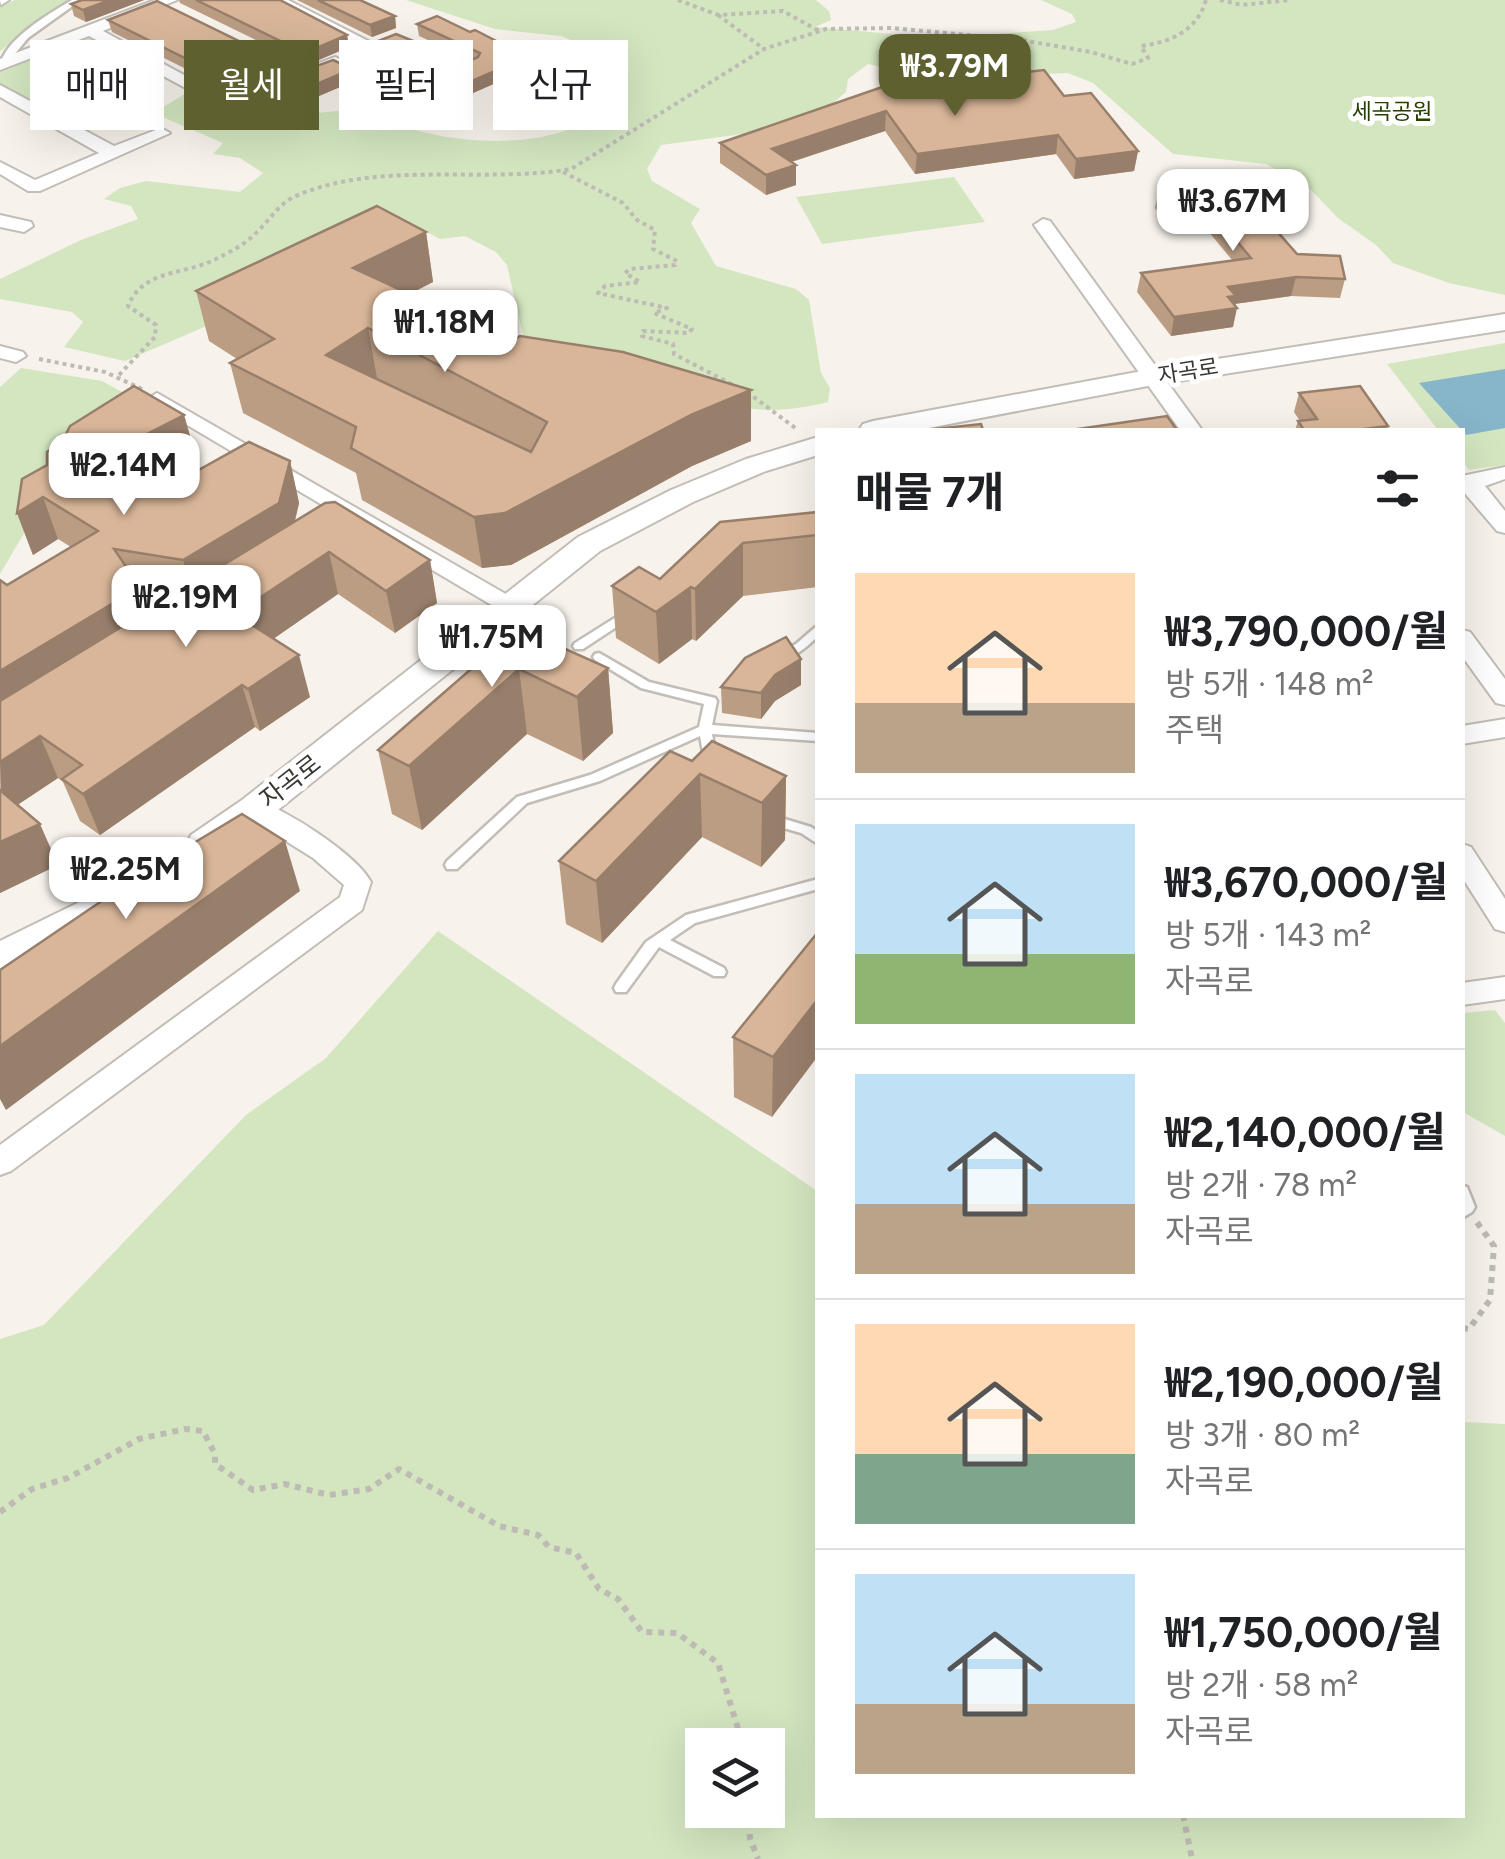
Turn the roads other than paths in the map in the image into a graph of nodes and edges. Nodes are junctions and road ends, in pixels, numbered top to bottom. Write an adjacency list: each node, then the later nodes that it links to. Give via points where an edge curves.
1 (78, 0): 7 (lane, via 44,21)
2 (276, 0): 5 (street, via 379,44)
3 (168, 5): 4 (street)
4 (91, 31): 5 (street, via 192,86 257,92); 7 (street)
5 (335, 62): 6 (street)
6 (339, 64)
7 (0, 65)
8 (0, 90): 10 (street)
9 (161, 133): 10 (street)
10 (113, 153): 11 (street, via 34,186)
11 (0, 167)
12 (0, 221): 13 (street)
13 (24, 226)
14 (1043, 226): 17 (street)
15 (1505, 322): 17 (main road, 자곡로)
16 (1505, 336): 17 (main road, 자곡로)
17 (1158, 384): 19 (main road, 자곡로); 20 (main road, 자곡로); 21 (street)
18 (157, 399): 27 (street, via 348,522)
19 (882, 428)
20 (945, 428)
21 (1190, 428)
22 (815, 447): 27 (main road, 자곡로, via 682,496 590,544)
23 (815, 463): 27 (main road, 자곡로, via 744,488)
24 (1505, 473): 25 (street)
25 (1467, 483): 26 (street)
26 (1505, 526)
27 (508, 605): 40 (main road, 자곡로)
28 (640, 606): 31 (lane)
29 (815, 634): 33 (lane)
30 (1465, 642): 34 (street)
31 (579, 646)
32 (599, 657): 36 (lane, via 646,686 714,697)
33 (759, 667)
34 (1505, 697)
35 (1505, 728): 37 (street)
36 (704, 729): 38 (lane); 39 (lane); 44 (lane, via 595,778 522,800)
37 (1465, 735)
38 (815, 736)
39 (716, 786)
40 (255, 809): 45 (main road, 자곡로); 55 (street, via 358,882 352,903)
41 (760, 816): 42 (lane)
42 (815, 836)
43 (1465, 859): 48 (street)
44 (452, 865)
45 (170, 867)
46 (815, 885): 49 (lane, via 691,919)
47 (136, 886): 50 (main road)
48 (1505, 922)
49 (660, 941): 51 (lane); 52 (lane)
50 (0, 958)
51 (718, 972)
52 (621, 988)
53 (1505, 988): 54 (street)
54 (1465, 994)
55 (0, 1162)

